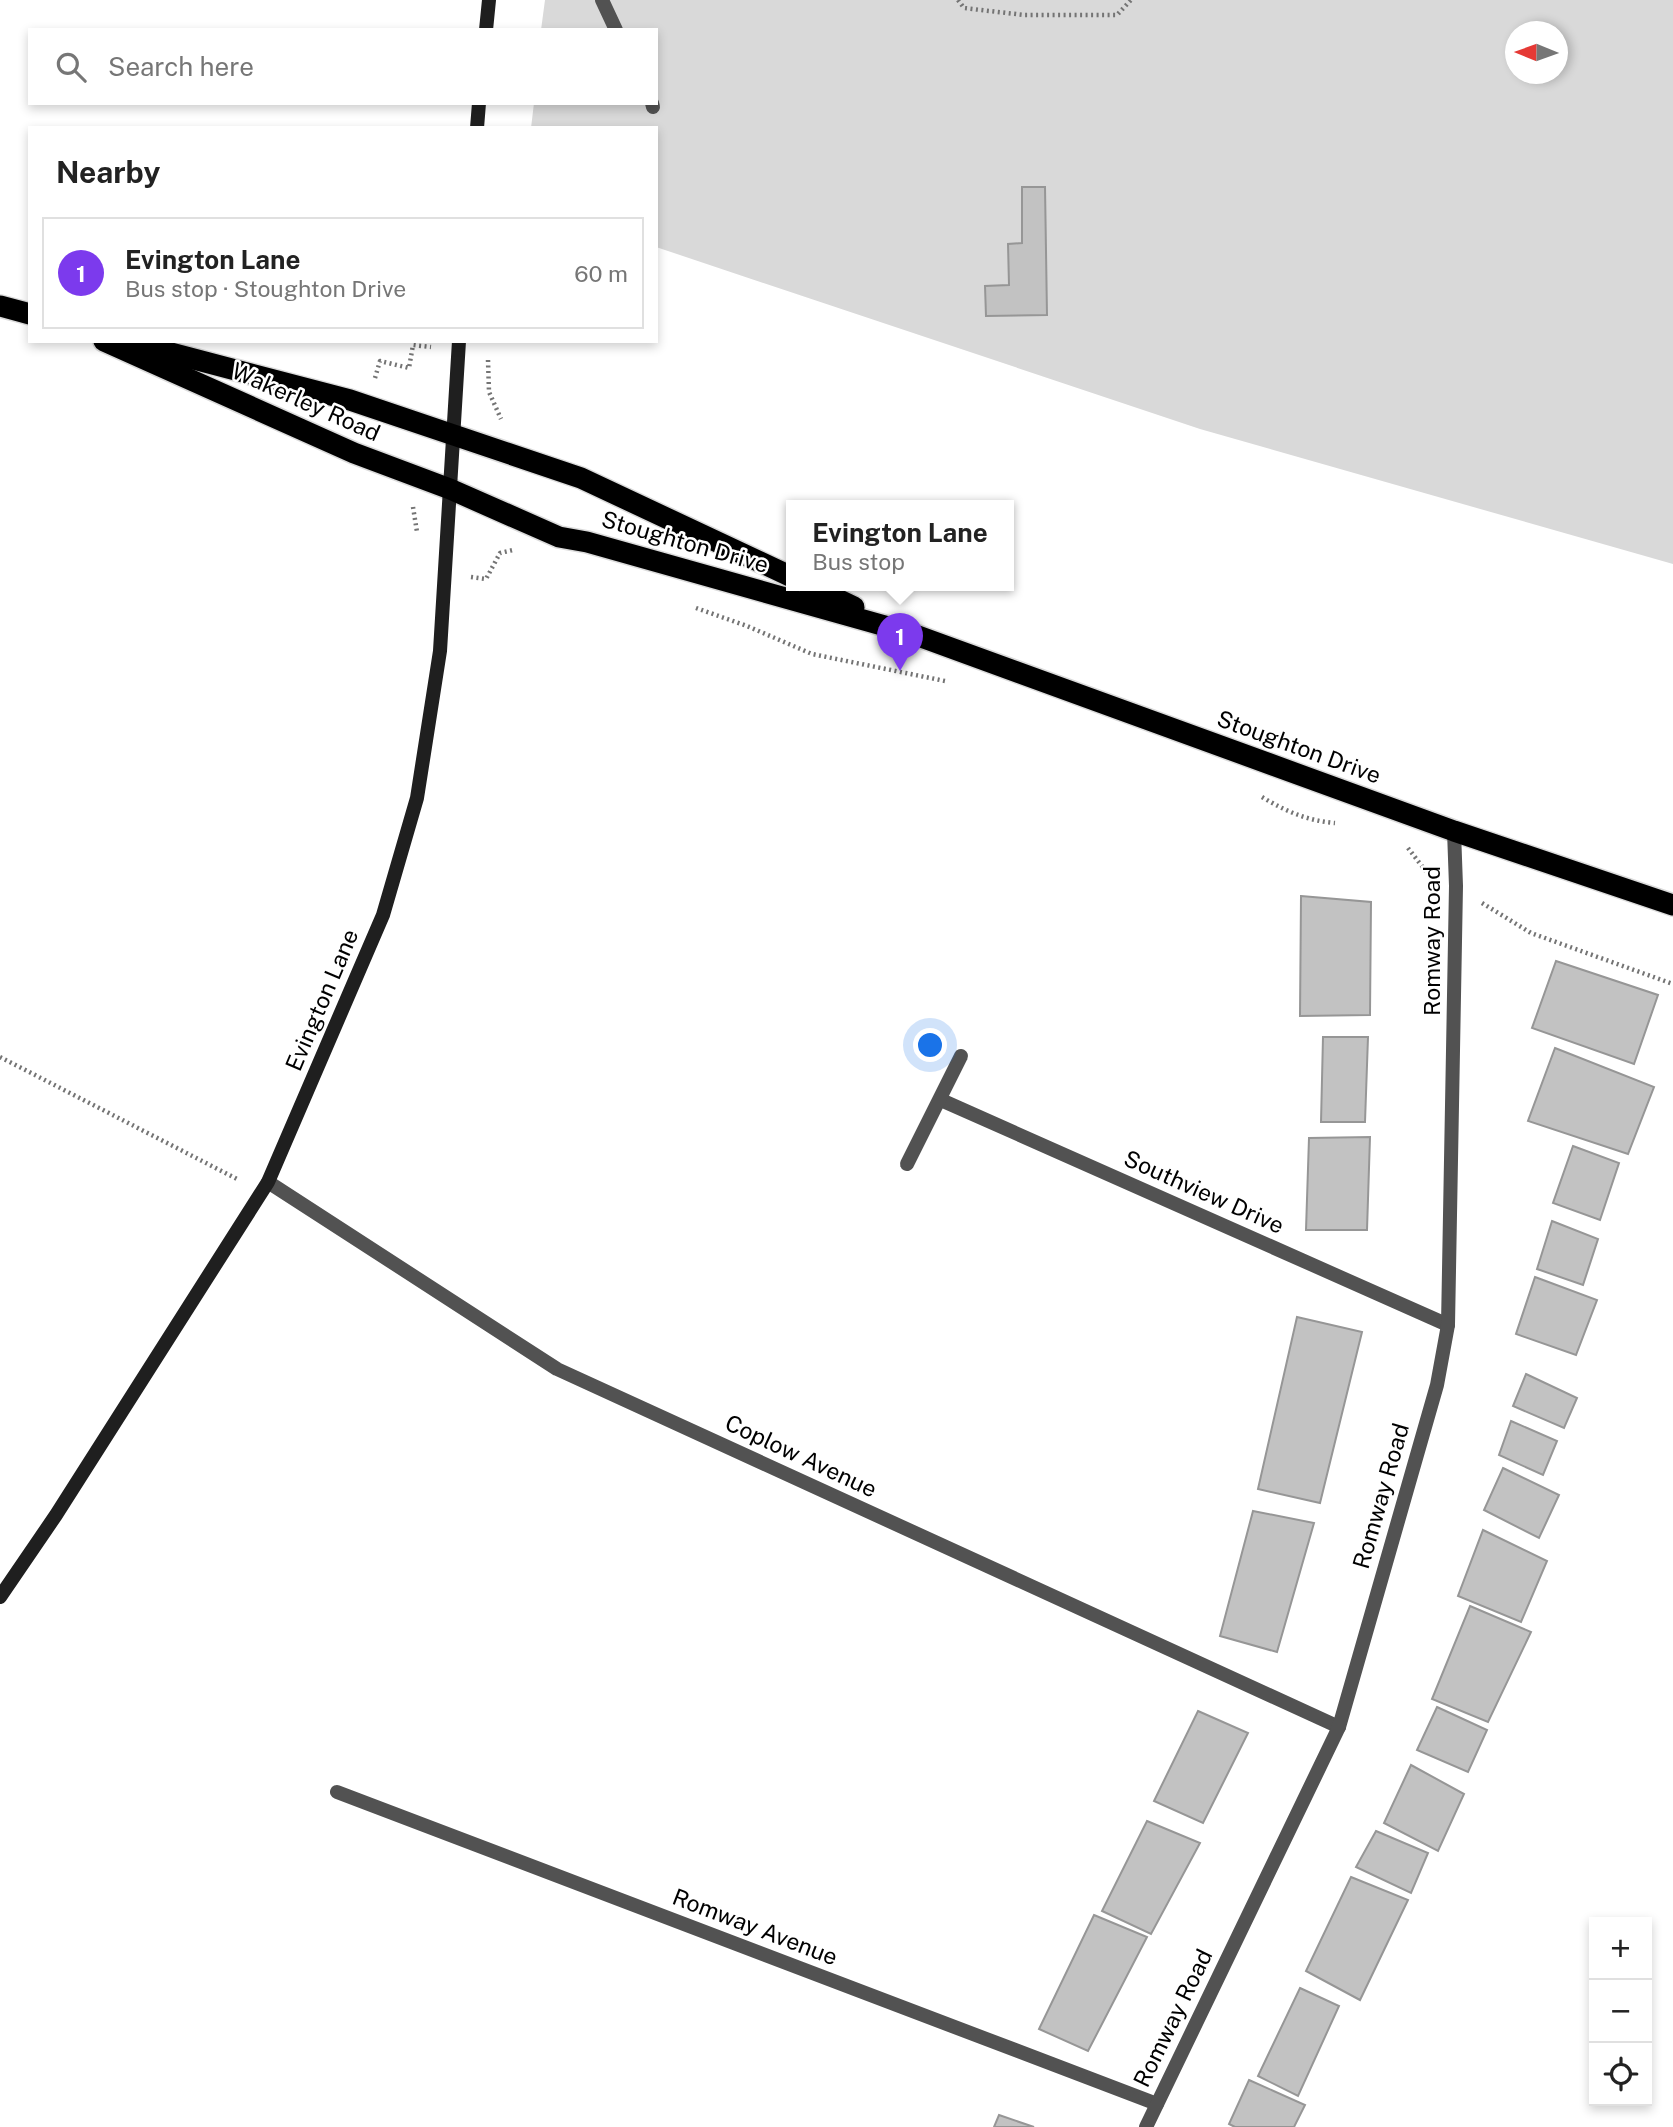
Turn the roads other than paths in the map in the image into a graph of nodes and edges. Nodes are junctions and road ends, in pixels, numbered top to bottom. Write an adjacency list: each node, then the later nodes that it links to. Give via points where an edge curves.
1 (489, 0): 3 (street)
2 (602, 0): 4 (street)
3 (486, 28)
4 (615, 28)
5 (479, 105): 6 (street)
6 (477, 126)
7 (0, 306): 8 (highway)
8 (28, 313)
9 (108, 343): 13 (highway, Wakerley Road, via 354,453)
10 (136, 343): 12 (highway, Wakerley Road, via 350,400)
11 (459, 343): 12 (street, Evington Lane)
12 (454, 434): 13 (street, Evington Lane); 14 (highway, Stoughton Drive, via 581,478)
13 (450, 489): 16 (highway, Stoughton Drive, via 559,537); 22 (street, Evington Lane, via 440,651 417,798 383,915)
14 (786, 575)
15 (820, 591): 16 (highway, Stoughton Drive)
16 (910, 634): 17 (highway, Stoughton Drive)
17 (1454, 831): 18 (highway, Stoughton Drive); 23 (street, Romway Road)
18 (1673, 905)
19 (961, 1056): 20 (street)
20 (941, 1100): 21 (street); 23 (street, Southview Drive)
21 (907, 1164)
22 (265, 1187): 24 (street, Evington Lane); 25 (street, Coplow Avenue, via 557,1369)
23 (1448, 1325): 25 (street, Romway Road, via 1437,1385)
24 (0, 1597)
25 (1339, 1727): 27 (street, Romway Road)
26 (337, 1792): 27 (street, Romway Avenue)
27 (1157, 2104): 28 (street, Romway Road)
28 (1146, 2127)

